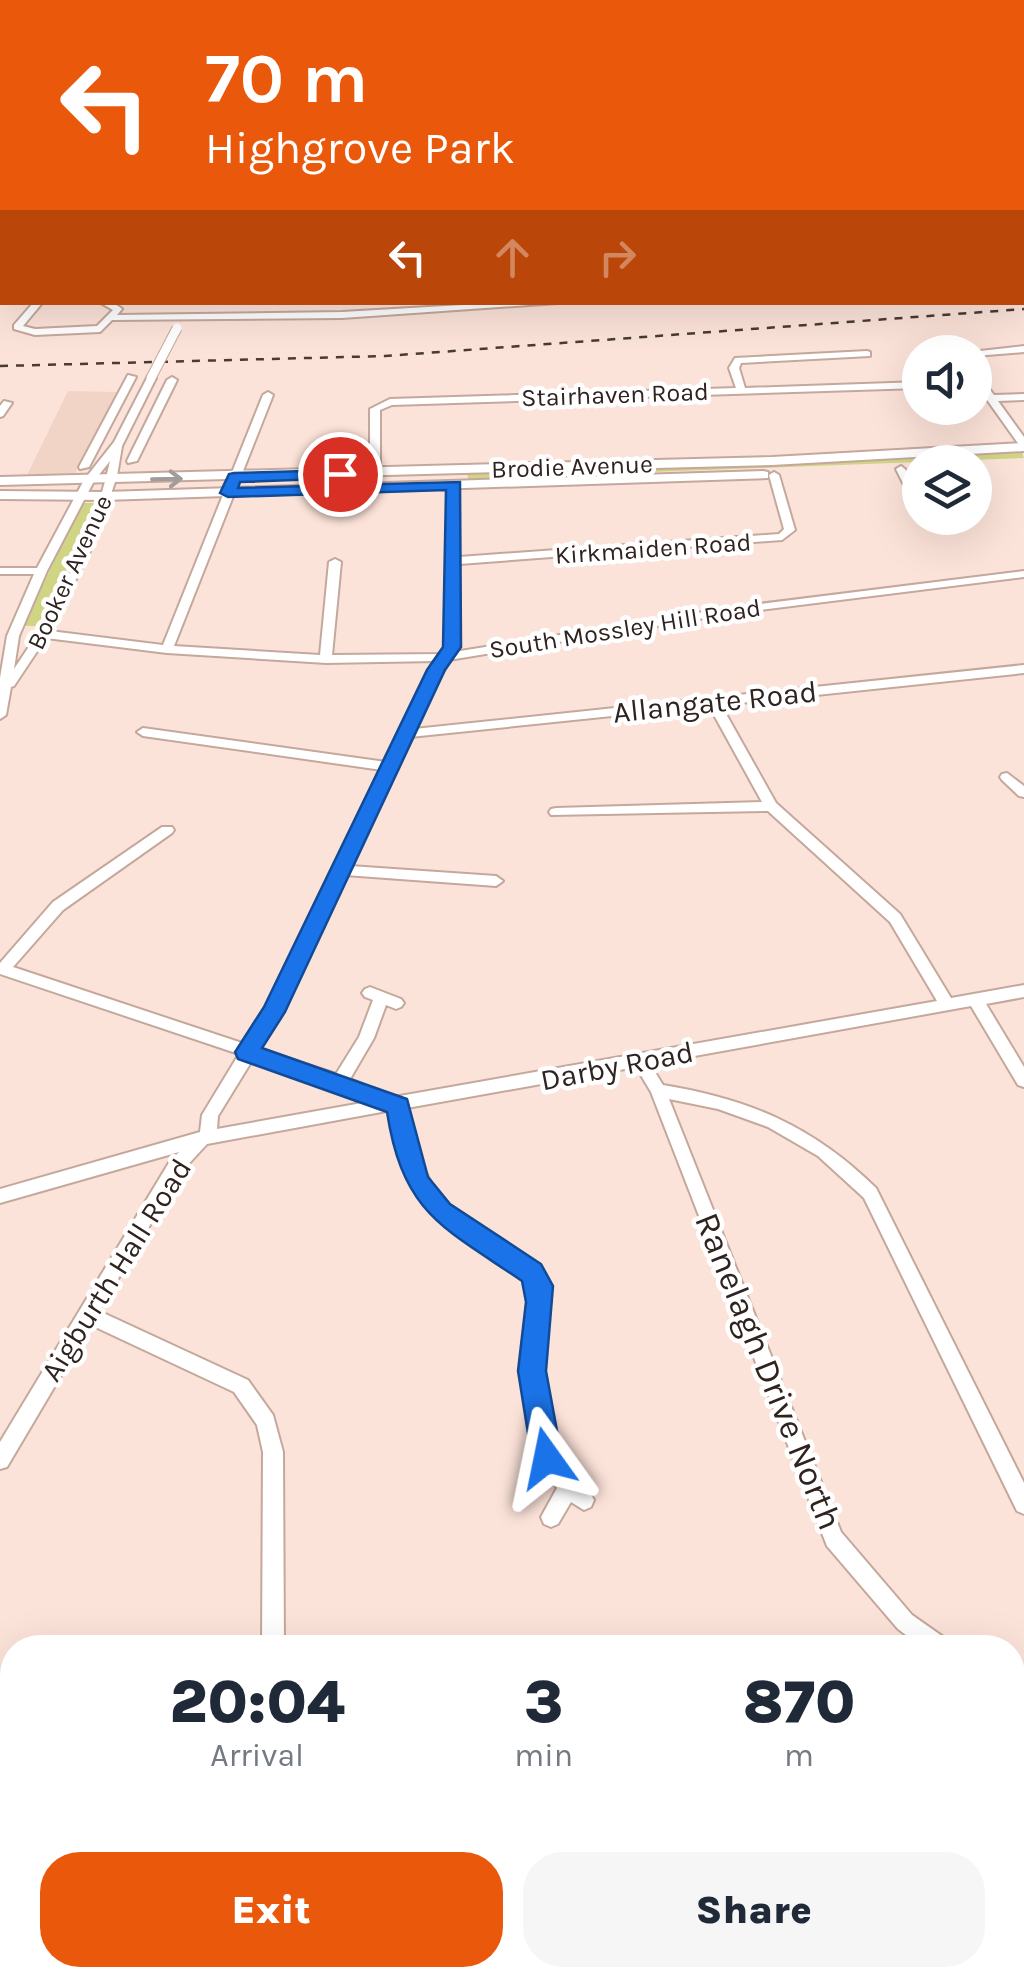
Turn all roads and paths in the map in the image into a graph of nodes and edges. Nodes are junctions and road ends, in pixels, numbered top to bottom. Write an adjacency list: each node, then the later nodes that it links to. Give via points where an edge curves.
1 (35, 305): 7 (street, via 17,327 93,331)
2 (112, 305): 7 (street, via 118,307)
3 (189, 305): 8 (street, Booker Avenue)
4 (342, 305): 6 (street)
5 (516, 305): 6 (street)
6 (342, 315): 8 (street)
7 (113, 318): 8 (street)
8 (178, 324): 23 (street, Booker Avenue, bridge)
9 (1024, 350): 11 (street)
10 (859, 352): 15 (street, via 738,360)
11 (992, 352)
12 (131, 377): 22 (street, Booker Avenue)
13 (172, 380): 24 (street, Booker Avenue)
14 (902, 386): 15 (street, Stairhaven Road)
15 (741, 390): 33 (street, Stairhaven Road, via 390,402 375,409)
16 (268, 395): 36 (street)
17 (1024, 397): 18 (street)
18 (992, 398)
19 (992, 399): 26 (street)
20 (7, 402): 21 (street)
21 (0, 414)
22 (109, 420): 23 (street); 31 (street, Booker Avenue)
23 (130, 421): 24 (street); 25 (street, Booker Avenue)
24 (152, 421): 28 (street, Booker Avenue)
25 (119, 443): 27 (street, Booker Avenue); 37 (street, Booker Avenue)
26 (1024, 446): 35 (street, Brodie Avenue)
27 (104, 461): 31 (street, Booker Avenue); 31 (street, Booker Avenue)
28 (132, 461)
29 (1024, 461): 30 (street)
30 (992, 463)
31 (86, 469): 37 (street, Brodie Avenue); 38 (street, Brodie Avenue); 40 (street, Booker Avenue)
32 (901, 469): 34 (street, Brodie Avenue)
33 (375, 473): 35 (street, Brodie Avenue); 36 (street, Brodie Avenue)
34 (774, 475): 35 (street, Brodie Avenue); 43 (street, Kirkmaiden Road, via 790,518 782,537)
35 (454, 477): 39 (street, Brodie Avenue); 43 (street)
36 (234, 478): 37 (street, Brodie Avenue, one-way to 36); 39 (street)
37 (113, 479): 42 (street, Booker Avenue)
38 (0, 481)
39 (228, 493): 42 (street, Brodie Avenue); 50 (street)
40 (80, 495): 41 (street, Brodie Avenue); 42 (street, Brodie Avenue); 46 (street, Booker Avenue)
41 (0, 496)
42 (105, 496): 48 (street, Booker Avenue)
43 (454, 561): 51 (street)
44 (335, 562): 52 (street)
45 (0, 570): 46 (street)
46 (41, 571): 49 (street, Booker Avenue)
47 (1024, 574): 51 (street, South Mossley Hill Road, via 735,610)
48 (46, 634): 50 (street, South Mossley Hill Road); 55 (street, Booker Avenue)
49 (6, 636): 53 (street, Booker Avenue)
50 (166, 650): 52 (street, South Mossley Hill Road)
51 (448, 657): 52 (street, South Mossley Hill Road); 59 (street, Aigburth Hall Road)
52 (326, 659)
53 (5, 660): 55 (street, Booker Avenue)
54 (1024, 668): 56 (street, Allangate Road)
55 (8, 686): 57 (street)
56 (714, 703): 59 (street, Allangate Road); 63 (street)
57 (0, 715)
58 (143, 732): 60 (street)
59 (405, 734): 60 (street, Aigburth Hall Road)
60 (390, 767): 66 (street, Aigburth Hall Road)
61 (1007, 777): 62 (street)
62 (1024, 794)
63 (770, 806): 64 (street); 72 (street, via 895,918)
64 (556, 812)
65 (167, 830): 68 (street, via 58,906)
66 (340, 870): 67 (street); 73 (street, Aigburth Hall Road, via 273,1012)
67 (496, 881)
68 (2, 968): 73 (street)
69 (1024, 991): 71 (street, Darby Road)
70 (382, 998): 76 (street)
71 (976, 999): 72 (street, Darby Road); 75 (street)
72 (946, 1002): 74 (street, Darby Road)
73 (246, 1052): 76 (street); 79 (street, Aigburth Hall Road, via 210,1115)
74 (640, 1062): 77 (street, Ranelagh Drive North); 78 (street, Darby Road)
75 (1024, 1081)
76 (340, 1082): 78 (street)
77 (658, 1091): 83 (street, via 709,1098 772,1119 831,1154 870,1194); 86 (street, Ranelagh Drive North, via 834,1538)
78 (396, 1106): 79 (street, Darby Road); 84 (street, via 418,1182 441,1212 520,1261 540,1286 532,1371 538,1420 547,1458 576,1495)
79 (208, 1137): 80 (street, Darby Road); 81 (street, Aigburth Hall Road, via 176,1166)
80 (0, 1196)
81 (88, 1315): 82 (street, Aigburth Hall Road); 85 (street, via 240,1386 261,1411 273,1452)
82 (0, 1460)
83 (1024, 1504)
84 (551, 1517)
85 (274, 1635)
86 (924, 1635)

